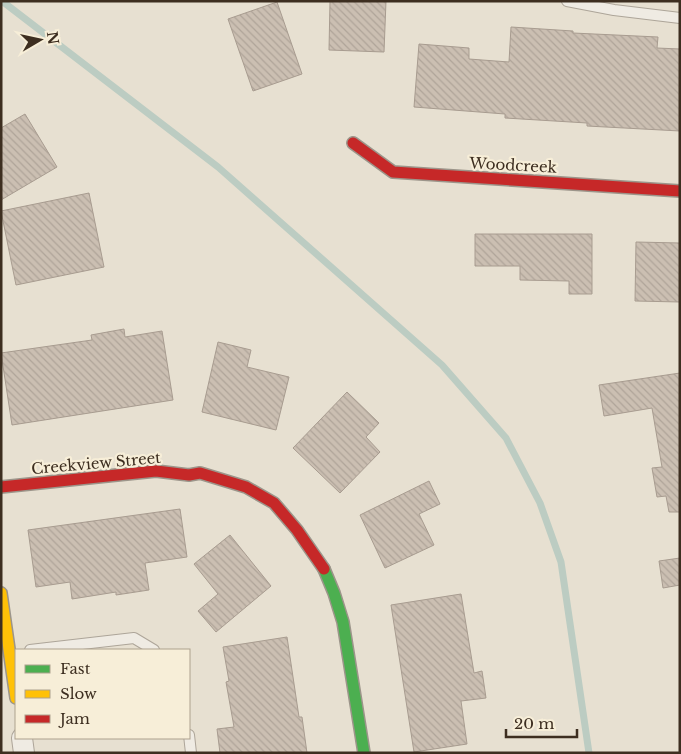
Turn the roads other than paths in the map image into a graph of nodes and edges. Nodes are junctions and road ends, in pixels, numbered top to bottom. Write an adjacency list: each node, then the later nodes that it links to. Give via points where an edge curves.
1 (567, 1): 2 (lane)
2 (680, 18)
3 (353, 143): 4 (street, Woodcreek, via 392,172)
4 (680, 191)
5 (1, 487): 15 (street, Creekview Street, via 162,471 189,475 200,473 246,487 274,503 324,567 334,593 343,622)
6 (1, 593): 9 (street)
7 (39, 649): 8 (lane, via 134,638)
8 (152, 649)
9 (13, 652): 10 (street)
10 (15, 683)
11 (22, 739): 13 (street)
12 (190, 739): 14 (lane)
13 (24, 753)
14 (192, 753)
15 (364, 753)

